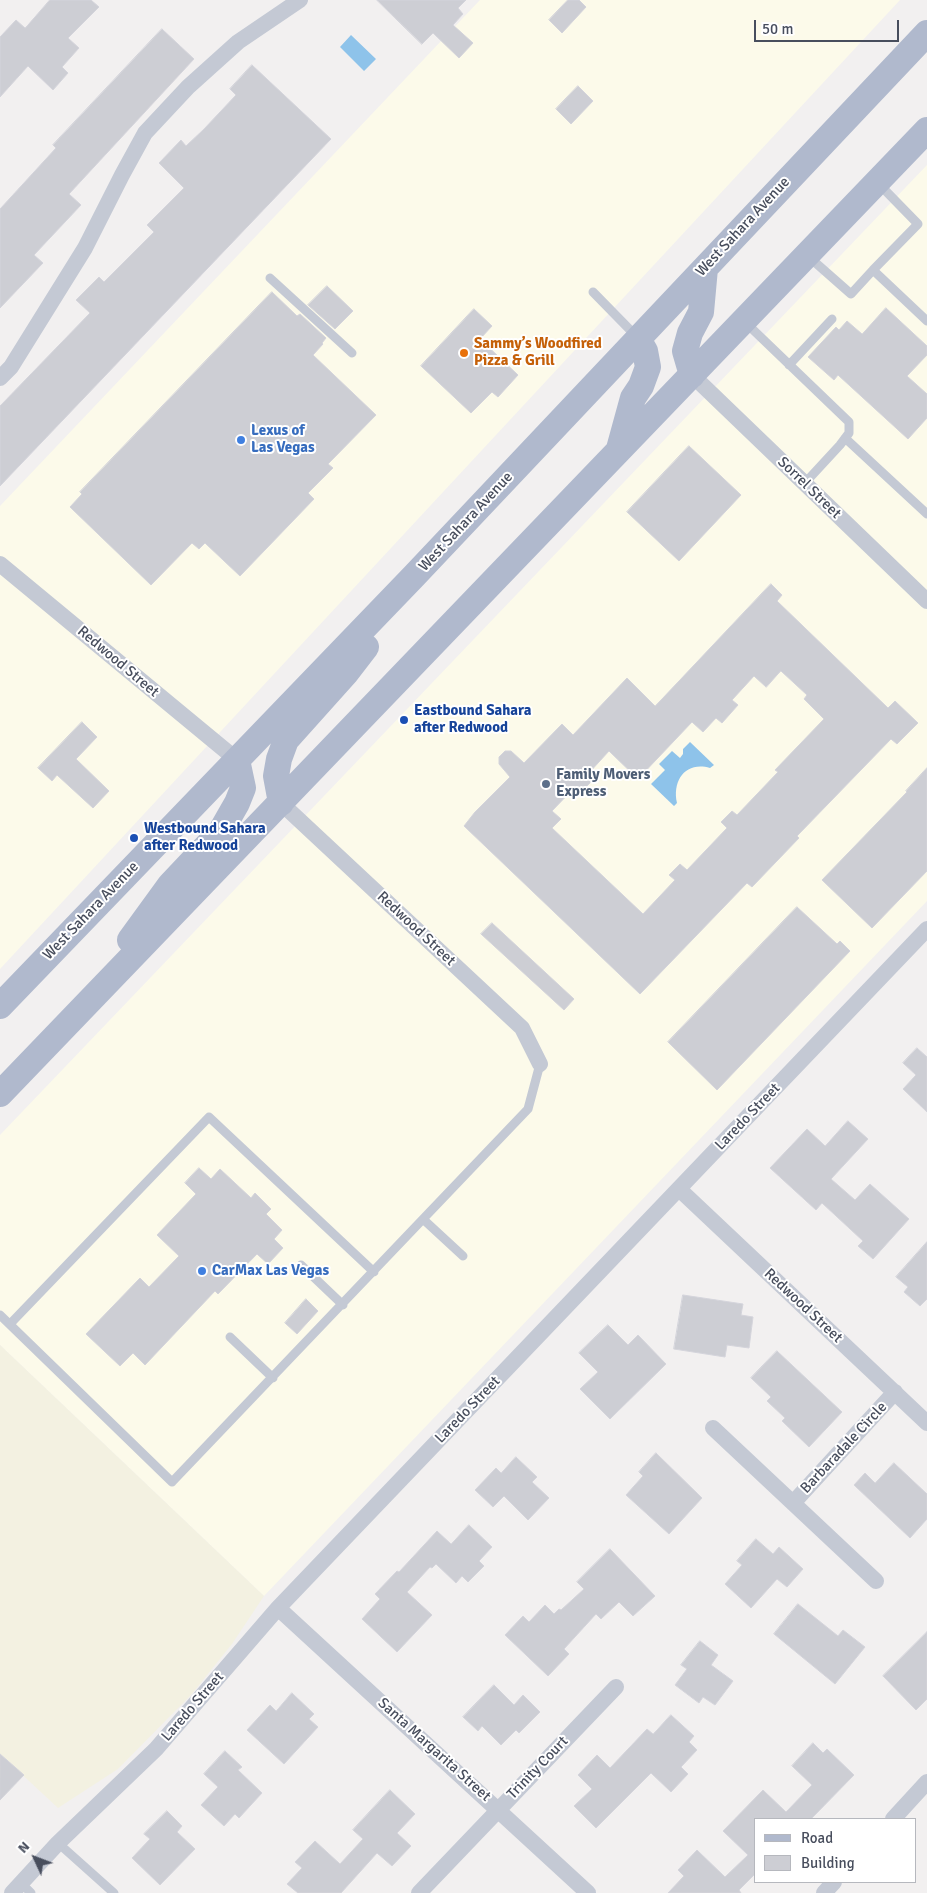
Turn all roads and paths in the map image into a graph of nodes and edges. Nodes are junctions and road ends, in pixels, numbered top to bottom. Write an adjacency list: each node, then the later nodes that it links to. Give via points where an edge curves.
1 (300, 0): 17 (street, via 238,42 188,87 145,133 85,248 11,367)
2 (927, 33): 6 (main road, West Sahara Avenue)
3 (927, 130): 4 (main road)
4 (877, 182): 5 (main road); 7 (lane, via 918,224)
5 (807, 255): 7 (lane, via 851,294); 11 (main road)
6 (705, 268): 13 (main road, West Sahara Avenue); 16 (main road, via 701,312 685,351)
7 (873, 270): 12 (lane)
8 (270, 278): 14 (lane)
9 (593, 292): 13 (lane)
10 (832, 319): 15 (lane)
11 (744, 321): 15 (lane); 16 (main road)
12 (927, 321)
13 (638, 339): 19 (main road, via 648,366 633,398); 24 (main road, West Sahara Avenue)
14 (352, 353)
15 (790, 364): 18 (lane, via 849,422 849,433)
16 (692, 375): 19 (main road); 20 (street, Sorrel Street)
17 (0, 378)
18 (845, 438): 20 (lane); 21 (lane)
19 (618, 452): 26 (main road)
20 (804, 484): 23 (street, Sorrel Street)
21 (927, 514)
22 (0, 564): 25 (street, Redwood Street)
23 (927, 601)
24 (378, 614): 25 (main road, West Sahara Avenue); 26 (main road, via 366,647 286,740 276,776)
25 (237, 760): 28 (main road, West Sahara Avenue); 29 (main road, via 243,788 221,831 170,885)
26 (281, 803): 29 (main road); 30 (street, Redwood Street, via 522,1028)
27 (927, 929): 32 (street, Laredo Street)
28 (0, 1006)
29 (84, 1007): 31 (main road)
30 (540, 1064): 33 (lane, via 528,1109)
31 (0, 1094)
32 (679, 1189): 42 (street, Redwood Street); 47 (street, Laredo Street)
33 (424, 1220): 34 (lane); 36 (lane)
34 (463, 1256)
35 (301, 1265): 37 (lane)
36 (374, 1272): 37 (lane); 39 (lane, via 209,1117)
37 (343, 1305): 41 (lane)
38 (0, 1315): 39 (lane)
39 (10, 1324): 41 (lane, via 172,1482)
40 (230, 1337): 41 (lane)
41 (273, 1378)
42 (895, 1392): 43 (street, Redwood Street); 45 (street, Barbaradale Circle)
43 (927, 1423)
44 (714, 1428): 45 (street, Barbaradale Circle)
45 (793, 1503): 46 (street, Barbaradale Circle)
46 (876, 1581)
47 (278, 1608): 50 (street, Santa Margarita Street); 52 (street, Laredo Street, via 156,1750)
48 (616, 1687): 50 (street, Trinity Court)
49 (927, 1782): 51 (street)
50 (498, 1810): 56 (street, Trinity Court); 57 (street, Santa Margarita Street)
51 (893, 1818)
52 (58, 1844): 54 (street, Laredo Street); 55 (lane)
53 (833, 1883): 58 (street)
54 (21, 1890)
55 (114, 1893)
56 (419, 1893)
57 (588, 1893)
58 (824, 1893)

